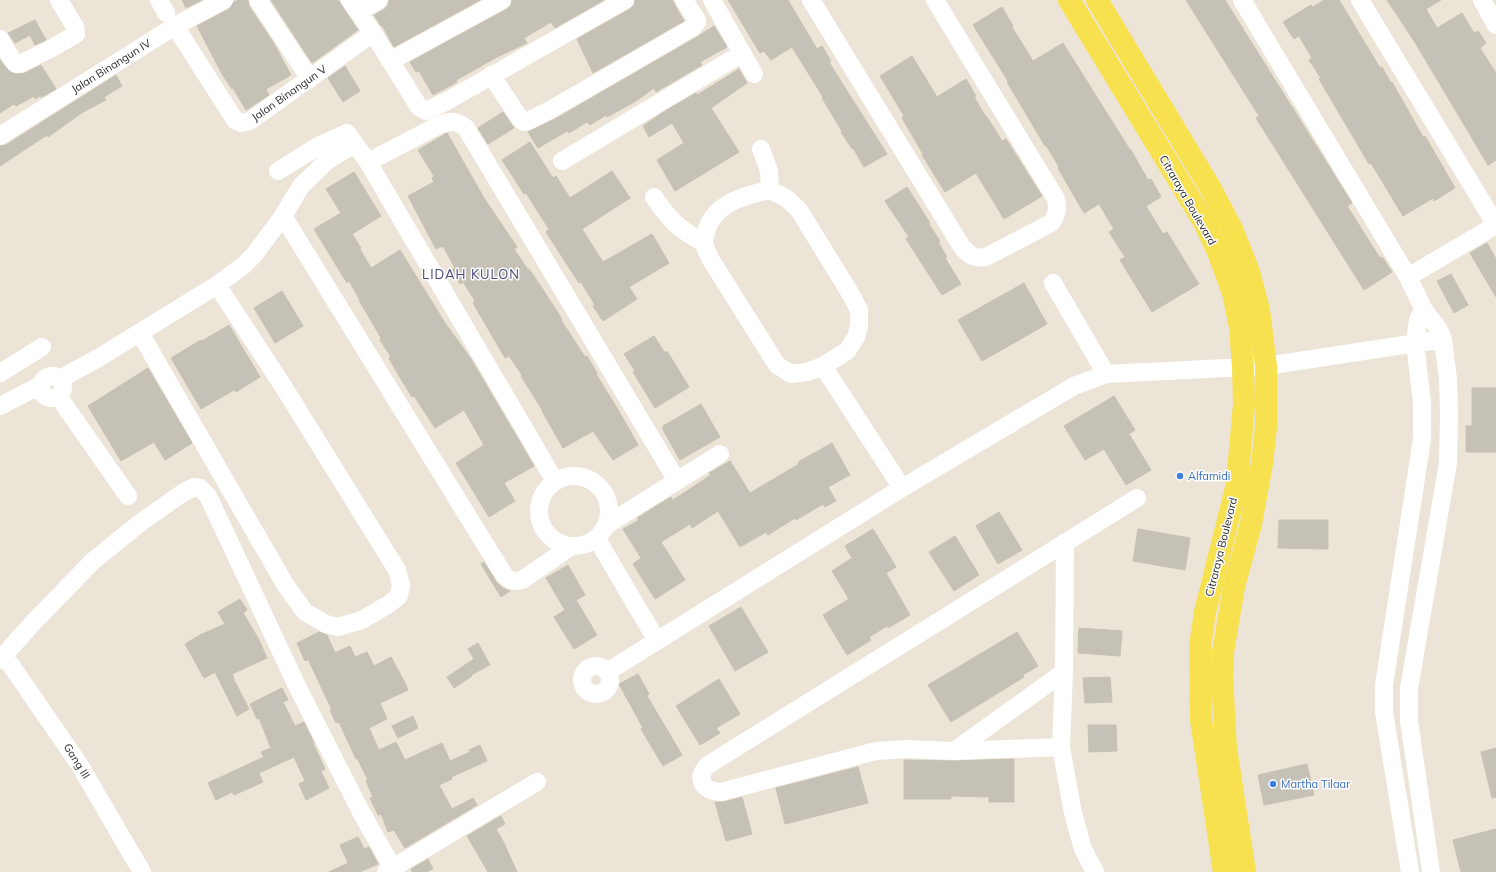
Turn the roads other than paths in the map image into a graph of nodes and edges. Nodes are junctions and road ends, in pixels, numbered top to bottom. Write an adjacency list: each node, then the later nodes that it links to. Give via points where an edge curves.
1 (59, 0): 20 (street, via 75,26 76,34 20,64 13,62)
2 (224, 0): 17 (street, Jalan Binangun IV)
3 (258, 0): 25 (street)
4 (379, 0): 16 (street)
5 (502, 0): 22 (street)
6 (625, 0): 24 (street)
7 (684, 0): 24 (street, via 697,20 692,28 528,121 521,120)
8 (712, 0): 21 (street)
9 (811, 0): 10 (street, via 962,247 971,256 986,257 1051,223 1058,208 1056,199)
10 (934, 0)
11 (1069, 0): 47 (main road, Citraraya Boulevard, via 1204,222 1233,293 1240,327)
12 (1097, 0): 46 (main road, Citraraya Boulevard, via 1211,189 1232,229 1249,272 1259,310)
13 (1242, 0): 37 (street)
14 (1360, 0): 35 (street)
15 (1482, 0): 18 (street)
16 (354, 6): 19 (street)
17 (166, 13): 25 (street, Jalan Binangun V, via 238,123 250,121); 26 (street, Jalan Binangun IV)
18 (1496, 25)
19 (373, 33): 22 (street); 25 (street, Jalan Binangun V)
20 (0, 39)
21 (741, 54): 23 (street); 29 (street)
22 (390, 62): 24 (street, via 419,106 426,111)
23 (754, 74)
24 (491, 75)
25 (310, 79)
26 (0, 136)
27 (355, 144): 30 (street); 31 (street, via 347,133 320,145); 34 (street, via 328,160 301,186)
28 (762, 149): 32 (street, via 769,171)
29 (562, 161)
30 (368, 162): 53 (street); 54 (street, via 450,121 459,122 466,128)
31 (278, 171)
32 (770, 190): 36 (street, via 750,194 730,202 721,209 711,220); 45 (street, via 786,198 799,210 859,310 856,337 847,351)
33 (654, 197): 36 (street, via 684,232)
34 (283, 216): 39 (street, via 254,255); 61 (street, via 504,575 514,582 522,580)
35 (1496, 225): 37 (street)
36 (704, 242): 45 (street, via 711,260 777,365 791,374)
37 (1408, 277): 40 (street)
38 (1053, 283): 49 (street)
39 (217, 285): 41 (street); 41 (street, via 397,570 401,585 399,596 379,610 362,620 338,627 326,624 305,612 286,586)
40 (1424, 310): 42 (street, via 1438,328); 43 (street, via 1418,320)
41 (140, 333): 50 (street)
42 (1443, 340): 43 (street); 75 (street, via 1448,379 1448,463 1409,688 1408,721)
43 (1415, 343): 46 (street); 74 (street, via 1422,403 1422,439 1384,692 1384,712)
44 (42, 347): 48 (street)
45 (824, 366): 55 (street)
46 (1266, 366): 47 (street); 73 (main road, Citraraya Boulevard, via 1266,428 1261,478 1234,587 1223,652 1226,748)
47 (1243, 368): 49 (street); 72 (main road, Citraraya Boulevard, via 1244,404 1237,484 1205,612 1200,646 1201,720)
48 (0, 372)
49 (1106, 374): 55 (street, via 1074,386)
50 (59, 388): 51 (street, via 53,398 44,394 42,385); 56 (street)
51 (0, 406)
52 (720, 454): 54 (street)
53 (555, 481): 58 (street, via 569,476 584,477 596,484 606,495 610,509); 61 (street, via 543,494 538,510 542,527 546,532 554,540)
54 (677, 481): 58 (street)
55 (902, 488): 62 (street)
56 (128, 496)
57 (1137, 498): 60 (street)
58 (608, 524): 59 (street)
59 (597, 539): 61 (street, via 584,545); 62 (street)
60 (1065, 542): 65 (street); 67 (street, via 708,765 702,772 701,779 707,789 721,792 876,751 907,749)
61 (570, 547)
62 (657, 641): 64 (street)
63 (2, 657): 69 (street, via 93,561 181,494 194,487 200,488 208,496 298,688); 70 (street, Gang III, via 80,764)
64 (607, 672)
65 (1064, 672): 66 (street); 67 (street)
66 (1061, 747): 67 (street); 71 (street, via 1073,813 1083,849)
67 (954, 752)
68 (537, 782): 69 (street)
69 (391, 871)
70 (142, 872)
71 (1095, 872)
72 (1224, 872)
73 (1245, 872)
74 (1410, 872)
75 (1431, 872)

